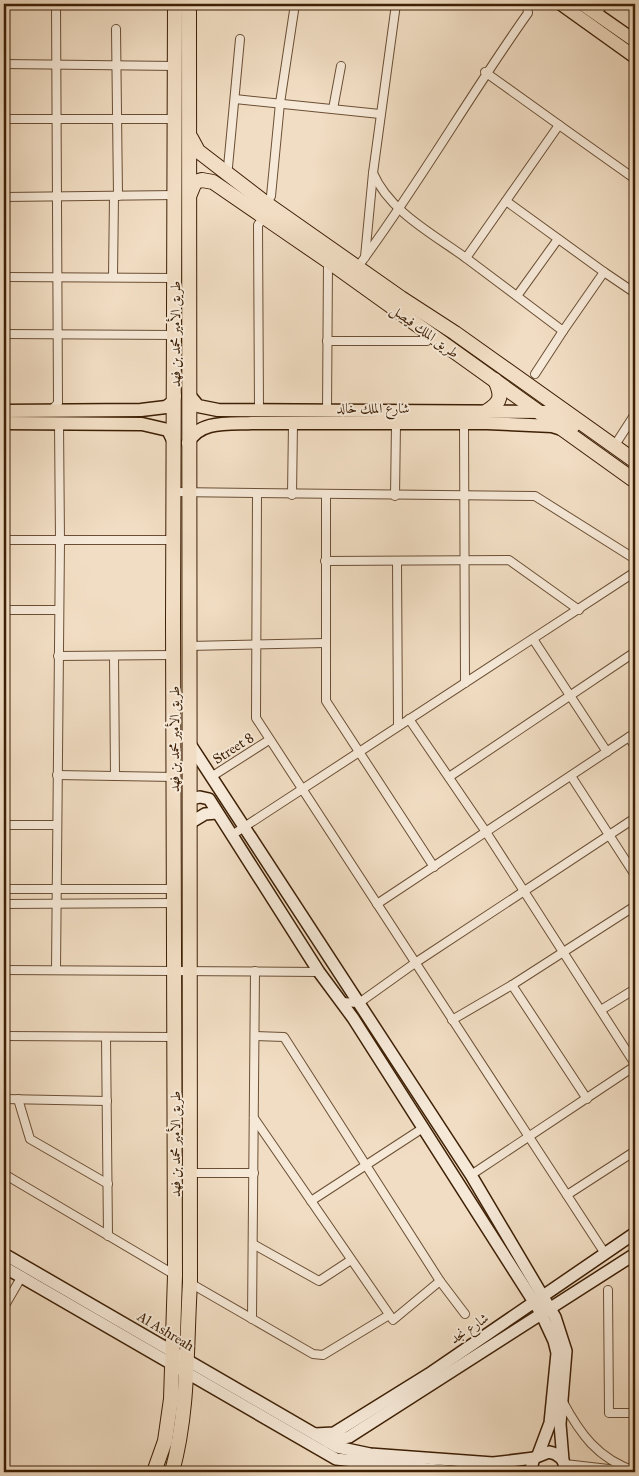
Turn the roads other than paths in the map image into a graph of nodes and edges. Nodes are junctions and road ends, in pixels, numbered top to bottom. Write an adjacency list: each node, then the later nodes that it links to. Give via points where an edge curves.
1 (56, 4): 15 (street)
2 (175, 4): 17 (highway, طريق الأمير محمد بن فهد)
3 (189, 4): 29 (highway, طريق الأمير محمد بن فهد)
4 (295, 4): 21 (street)
5 (396, 4): 23 (street)
6 (524, 4): 19 (street, via 528,13)
7 (561, 4): 13 (main road)
8 (582, 4): 9 (main road)
9 (600, 9): 12 (main road)
10 (116, 29): 16 (street)
11 (240, 39): 20 (street)
12 (635, 42)
13 (635, 58)
14 (4, 64): 15 (street)
15 (55, 64): 16 (street); 25 (street)
16 (116, 65): 17 (street); 26 (street)
17 (176, 66): 27 (highway, طريق الأمير محمد بن فهد)
18 (341, 66): 22 (street)
19 (485, 72): 28 (street); 39 (street)
20 (235, 99): 21 (street); 30 (street)
21 (280, 102): 22 (street); 40 (street, via 271,196)
22 (334, 109): 23 (street)
23 (380, 114): 31 (street)
24 (4, 119): 25 (street)
25 (56, 119): 26 (street); 36 (street)
26 (117, 119): 27 (street); 34 (street)
27 (175, 119): 37 (highway, طريق الأمير محمد بن فهد)
28 (559, 125): 32 (street); 38 (street)
29 (190, 134): 30 (highway, طريق الملك فيصل, via 198,152); 37 (highway, طريق الأمير محمد بن فهد)
30 (225, 169): 33 (highway, via 212,173); 40 (highway, طريق الملك فيصل)
31 (373, 173): 39 (street, via 382,191); 44 (street)
32 (635, 178)
33 (213, 182): 37 (highway, via 195,182); 40 (highway, طريق الملك فيصل)
34 (116, 196): 36 (street); 37 (street); 48 (street)
35 (4, 197): 36 (street)
36 (57, 197): 47 (street)
37 (183, 197): 49 (highway, طريق الأمير محمد بن فهد); 61 (highway, طريق الأمير محمد بن فهد)
38 (506, 201): 41 (street); 42 (street)
39 (399, 209): 42 (street); 44 (street)
40 (265, 210): 43 (highway, طريق الملك فيصل); 44 (highway, طريق الملك فيصل); 68 (street, via 258,225)
41 (558, 239): 45 (street); 51 (street)
42 (466, 258): 51 (street)
43 (328, 260): 57 (highway, طريق الملك فيصل); 58 (street)
44 (361, 264): 52 (highway, طريق الملك فيصل)
45 (604, 272): 50 (street); 53 (street)
46 (4, 277): 47 (street)
47 (57, 277): 48 (street); 55 (street)
48 (114, 277): 49 (street)
49 (175, 278): 56 (highway, طريق الأمير محمد بن فهد)
50 (635, 294)
51 (517, 296): 53 (street)
52 (401, 298): 63 (highway, via 517,384 521,391); 82 (highway, طريق الملك فيصل)
53 (563, 331): 59 (street)
54 (4, 334): 55 (street)
55 (58, 335): 56 (street); 67 (street, via 58,403)
56 (175, 335): 62 (highway, طريق الأمير محمد بن فهد)
57 (431, 336): 58 (street, via 427,342); 60 (highway, طريق الملك فيصل)
58 (326, 341): 69 (street)
59 (535, 374)
60 (494, 380): 63 (highway, طريق الملك فيصل); 70 (highway, via 500,399)
61 (189, 395): 65 (main road, شارع الملك خالد, via 198,406); 81 (highway, طريق الأمير محمد بن فهد)
62 (174, 396): 64 (main road, via 173,402 166,407); 81 (highway, طريق الأمير محمد بن فهد)
63 (519, 405): 70 (main road, شارع الملك خالد); 71 (highway, طريق الملك فيصل); 77 (main road, via 513,418 508,420)
64 (141, 410): 67 (main road); 78 (main road, via 152,411 155,418)
65 (218, 410): 68 (main road, شارع الملك خالد); 79 (main road, via 210,412 208,417 211,423)
66 (4, 411): 67 (main road)
67 (51, 411)
68 (259, 411): 69 (main road, شارع الملك خالد)
69 (327, 411): 70 (main road, شارع الملك خالد)
70 (487, 411)
71 (540, 412): 80 (highway, طريق الملك فيصل); 84 (main road, via 562,417)
72 (635, 414): 82 (street)
73 (4, 423): 74 (main road)
74 (58, 423): 78 (main road); 95 (street)
75 (293, 423): 76 (main road, شارع الملك خالد); 79 (main road, شارع الملك خالد); 89 (street)
76 (396, 423): 77 (main road, شارع الملك خالد); 91 (street)
77 (469, 423): 80 (main road, شارع الملك خالد, via 552,426); 92 (street)
78 (142, 424): 81 (main road, via 168,430)
79 (218, 425): 81 (main road, شارع الملك خالد, via 197,430)
80 (566, 431): 85 (highway, طريق الملك فيصل)
81 (181, 443): 86 (highway, طريق الأمير محمد بن فهد); 87 (highway, طريق الأمير محمد بن فهد)
82 (615, 445): 83 (highway, طريق الملك فيصل)
83 (635, 461)
84 (635, 468)
85 (635, 481)
86 (174, 492): 87 (street); 94 (highway, طريق الأمير محمد بن فهد)
87 (190, 493): 88 (street); 107 (highway, طريق الأمير محمد بن فهد)
88 (257, 494): 89 (street); 106 (street)
89 (292, 495): 90 (street)
90 (326, 495): 91 (street); 99 (street)
91 (395, 496): 92 (street)
92 (465, 496): 96 (street, via 535,496); 98 (street)
93 (4, 540): 95 (street)
94 (174, 540): 95 (street); 111 (highway, طريق الأمير محمد بن فهد)
95 (60, 541): 102 (street)
96 (635, 559)
97 (397, 560): 98 (street); 99 (street); 115 (street)
98 (466, 560): 103 (street, via 509,560); 112 (street)
99 (325, 561): 105 (street)
100 (635, 572): 103 (street)
101 (4, 610): 102 (street)
102 (58, 610): 109 (street)
103 (579, 610): 104 (street)
104 (533, 639): 112 (street); 113 (street)
105 (325, 643): 106 (street); 120 (street, via 326,700)
106 (256, 645): 107 (street); 117 (street, via 256,718)
107 (189, 646): 118 (highway, طريق الأمير محمد بن فهد)
108 (635, 652): 113 (street)
109 (58, 656): 110 (street); 122 (street)
110 (114, 656): 111 (street); 123 (street)
111 (173, 656): 125 (highway, طريق الأمير محمد بن فهد)
112 (465, 683): 114 (street)
113 (570, 696): 121 (street); 127 (street)
114 (409, 719): 115 (street); 127 (street)
115 (398, 726): 120 (street)
116 (632, 735): 119 (street); 121 (street)
117 (269, 740): 126 (street, Street 8); 128 (street)
118 (190, 744): 126 (street); 129 (highway, طريق الأمير محمد بن فهد)
119 (635, 747)
120 (358, 752): 128 (street); 139 (street)
121 (607, 752): 124 (street)
122 (57, 775): 123 (street); 134 (street)
123 (115, 776): 125 (street)
124 (571, 776): 136 (street); 137 (street)
125 (174, 777): 144 (highway, طريق الأمير محمد بن فهد)
126 (211, 777): 135 (street)
127 (449, 777): 136 (street)
128 (300, 789): 135 (street); 147 (street)
129 (190, 799): 130 (street, via 200,797 209,800); 132 (highway, طريق الأمير محمد بن فهد)
130 (218, 813): 132 (street, via 206,814); 138 (street)
131 (635, 818): 137 (street)
132 (190, 823): 154 (highway, طريق الأمير محمد بن فهد)
133 (4, 825): 134 (street)
134 (56, 825): 142 (street)
135 (243, 827): 138 (street); 160 (street)
136 (486, 832): 139 (street); 143 (street)
137 (610, 834): 140 (street); 143 (street)
138 (232, 835): 156 (street)
139 (434, 867): 147 (street)
140 (635, 875)
141 (4, 889): 142 (street)
142 (56, 889): 144 (street); 146 (street)
143 (524, 891): 149 (street); 150 (street)
144 (174, 896): 146 (street); 153 (highway, طريق الأمير محمد بن فهد)
145 (4, 904): 146 (street)
146 (56, 904): 152 (street)
147 (377, 904): 150 (street)
148 (635, 906): 149 (street)
149 (564, 952): 157 (street); 161 (street)
150 (415, 963): 160 (street); 162 (street)
151 (4, 970): 152 (street)
152 (56, 970): 153 (street)
153 (175, 971): 154 (street); 166 (highway, طريق الأمير محمد بن فهد)
154 (190, 971): 155 (street); 179 (highway, طريق الأمير محمد بن فهد)
155 (255, 971): 156 (street); 164 (street)
156 (319, 972): 159 (street)
157 (512, 985): 162 (street); 170 (street)
158 (635, 988): 161 (street)
159 (341, 1002): 160 (street); 173 (street)
160 (358, 1003): 180 (street)
161 (601, 1010): 167 (street)
162 (452, 1020): 174 (street)
163 (4, 1036): 165 (street)
164 (255, 1036): 172 (street); 176 (street, via 284,1036)
165 (106, 1037): 166 (street); 171 (street)
166 (175, 1038): 192 (highway, طريق الأمير محمد بن فهد)
167 (635, 1065): 170 (street)
168 (4, 1099): 169 (street)
169 (18, 1099): 171 (street); 181 (street, via 30,1139)
170 (587, 1099): 174 (street)
171 (107, 1102): 181 (street)
172 (254, 1118): 177 (street); 183 (street)
173 (423, 1128): 176 (street); 197 (street)
174 (529, 1137): 180 (street); 182 (street)
175 (635, 1151): 182 (street)
176 (366, 1166): 183 (street); 194 (street)
177 (254, 1173): 179 (street); 186 (street)
178 (4, 1174): 185 (street)
179 (190, 1174): 195 (highway, طريق الأمير محمد بن فهد)
180 (471, 1175): 197 (street)
181 (108, 1184): 185 (street)
182 (566, 1195): 187 (street)
183 (311, 1201): 190 (street)
184 (635, 1233): 187 (street, شارع نجد)
185 (108, 1236): 192 (street)
186 (253, 1244): 190 (street, via 320,1281); 202 (street)
187 (604, 1252): 197 (street, شارع نجد)
188 (4, 1254): 203 (street, Al Ashreah)
189 (635, 1254): 199 (street)
190 (351, 1260): 201 (street)
191 (4, 1266): 193 (street)
192 (175, 1275): 203 (highway, طريق الأمير محمد بن فهد)
193 (22, 1276): 198 (street); 203 (street)
194 (440, 1281): 200 (street); 201 (street, via 393,1320)
195 (190, 1283): 202 (street); 204 (highway, طريق الأمير محمد بن فهد)
196 (608, 1290): 206 (street, via 609,1413)
197 (538, 1299): 199 (street); 208 (street, شارع نجد, via 429,1374 341,1429)
198 (4, 1307)
199 (545, 1310): 205 (street, via 566,1350); 207 (street); 212 (street, via 556,1353 550,1423)
200 (466, 1314)
201 (389, 1315): 202 (street, via 323,1355 313,1354)
202 (252, 1319)
203 (173, 1359): 204 (street, Al Ashreah); 215 (highway, طريق الأمير محمد بن فهد, via 165,1441)
204 (187, 1368): 208 (street, Al Ashreah); 209 (street); 216 (highway, طريق الأمير محمد بن فهد, via 180,1444)
205 (562, 1399): 213 (street, via 560,1424); 214 (street, via 592,1446 611,1461)
206 (635, 1413)
207 (364, 1427): 210 (street, via 349,1437); 211 (street, via 357,1437 358,1444)
208 (313, 1434): 210 (street, Al Ashreah)
209 (297, 1437): 210 (street, via 316,1443); 217 (street, via 345,1461)
210 (329, 1442): 211 (street, via 347,1450)
211 (370, 1454): 212 (street, via 493,1463)
212 (536, 1456): 213 (street, via 554,1453); 218 (street)
213 (564, 1465): 214 (street)
214 (635, 1471)
215 (154, 1472)
216 (172, 1472)
217 (456, 1472)
218 (530, 1472)

